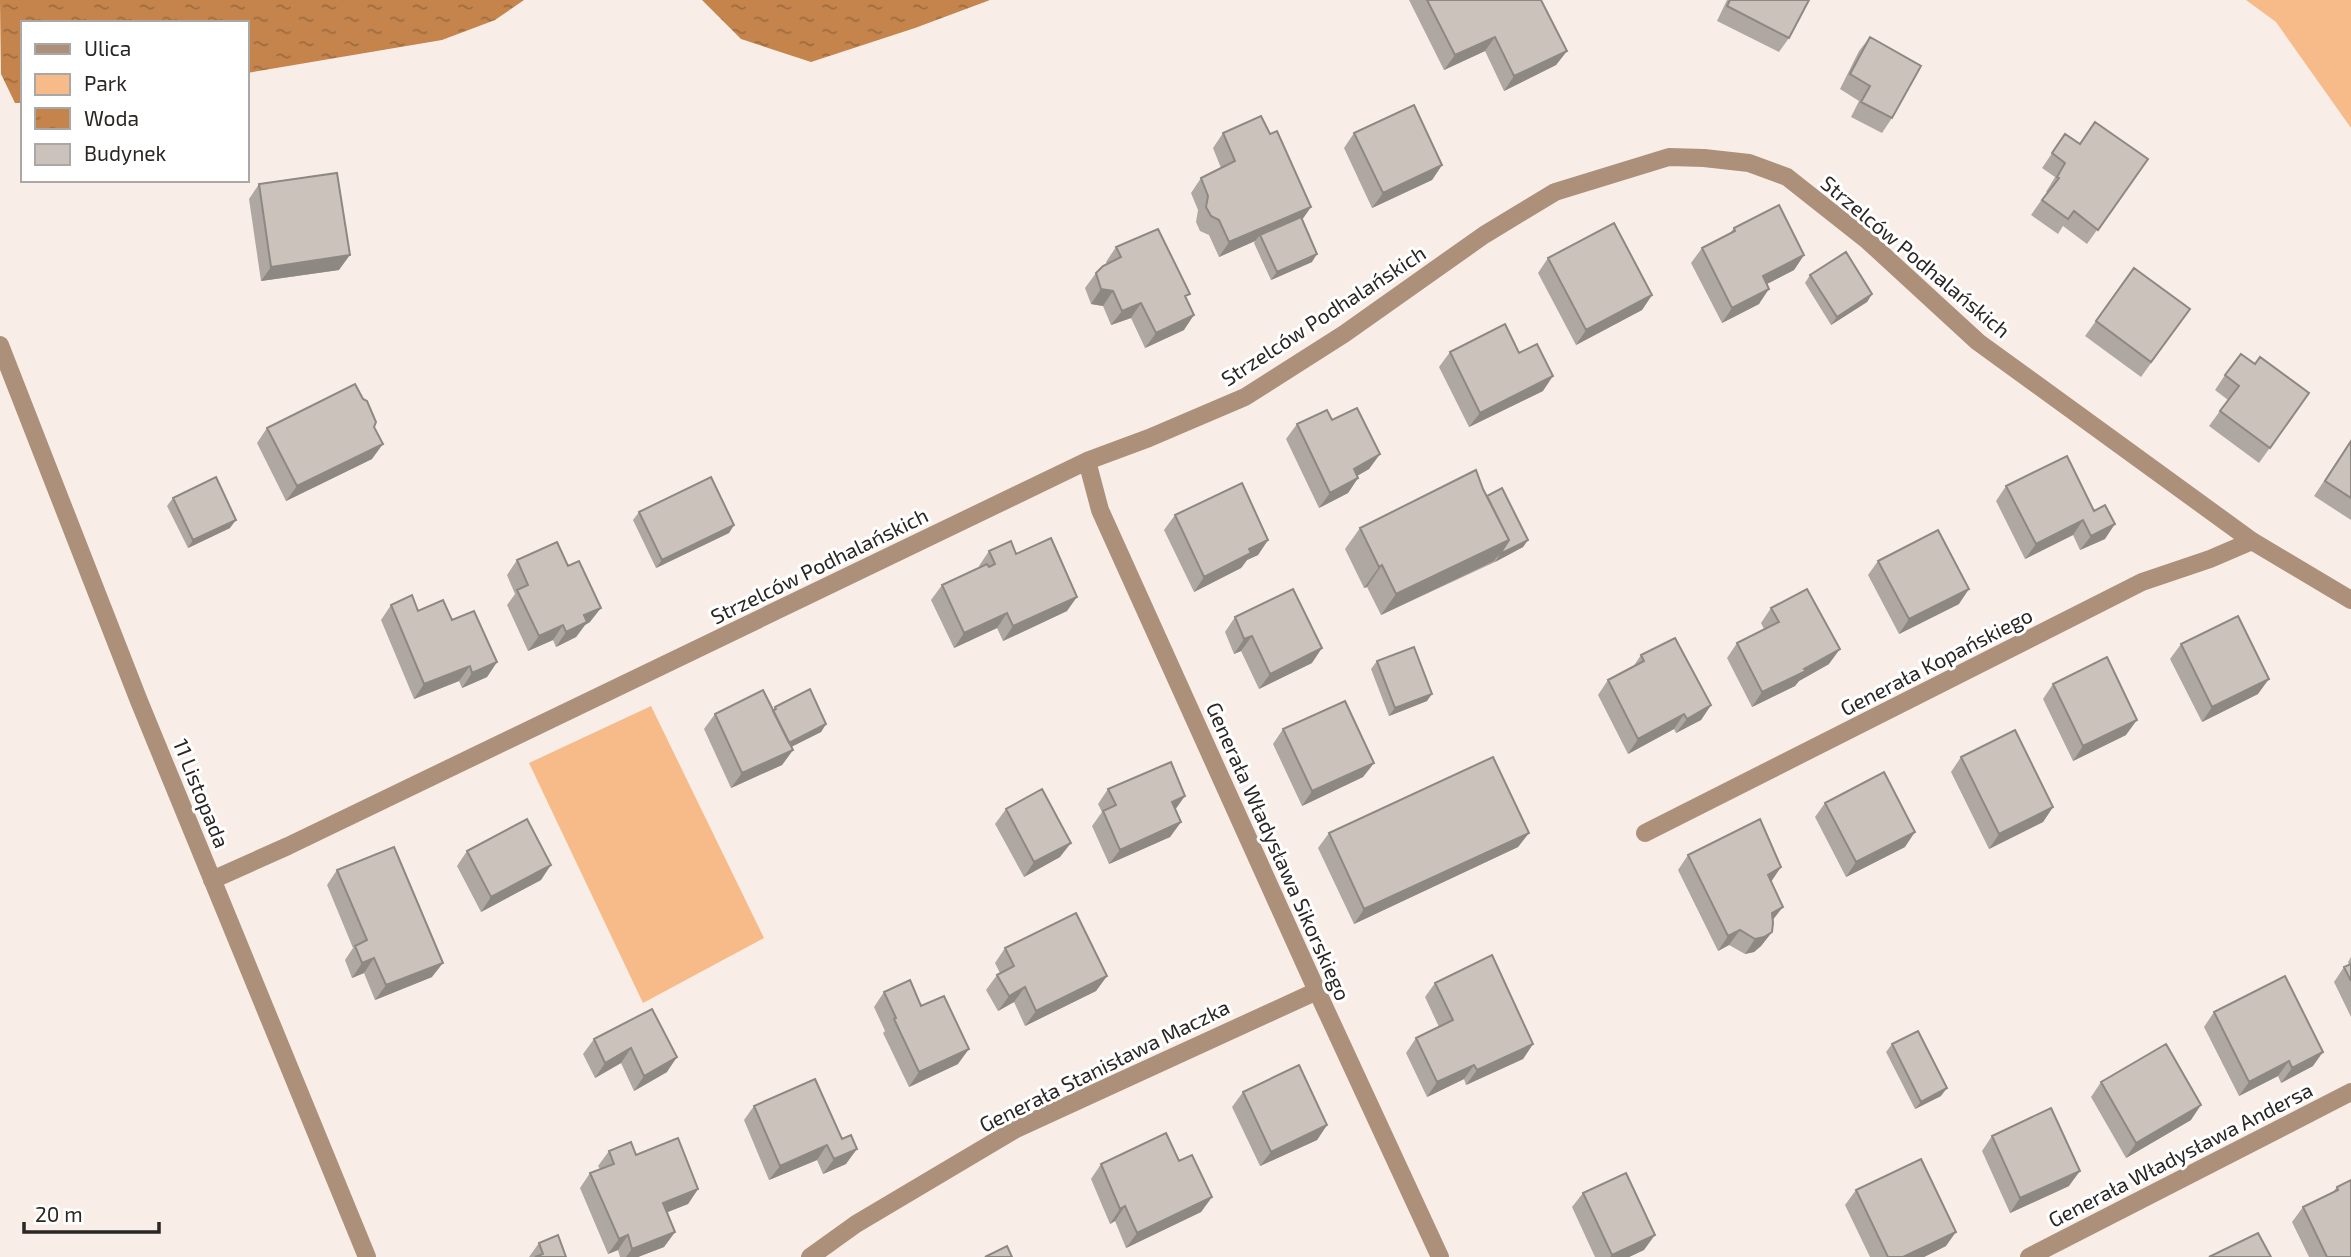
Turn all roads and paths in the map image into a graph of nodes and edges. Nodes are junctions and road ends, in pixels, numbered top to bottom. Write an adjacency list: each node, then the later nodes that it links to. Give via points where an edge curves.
1 (0, 345): 6 (street, 11 Listopada)
2 (1087, 461): 3 (street, Strzelców Podhalańskich, via 1245,397 1555,192 1669,157 1704,158 1749,163 1787,177 1868,242 1978,342); 6 (street, Strzelców Podhalańskich); 7 (street, Generała Władysława Sikorskiego, via 1100,510)
3 (2252, 541): 4 (street, Strzelców Podhalańskich); 5 (street, Generała Kopańskiego, via 2141,582)
4 (2351, 600)
5 (1645, 833)
6 (212, 880): 9 (street, 11 Listopada)
7 (1317, 991): 10 (street, Generała Stanisława Maczka, via 1016,1129 856,1224); 11 (street, Generała Władysława Sikorskiego)
8 (2351, 1092): 12 (street, Generała Władysława Andersa)
9 (366, 1257)
10 (810, 1257)
11 (1440, 1257)
12 (2029, 1257)

